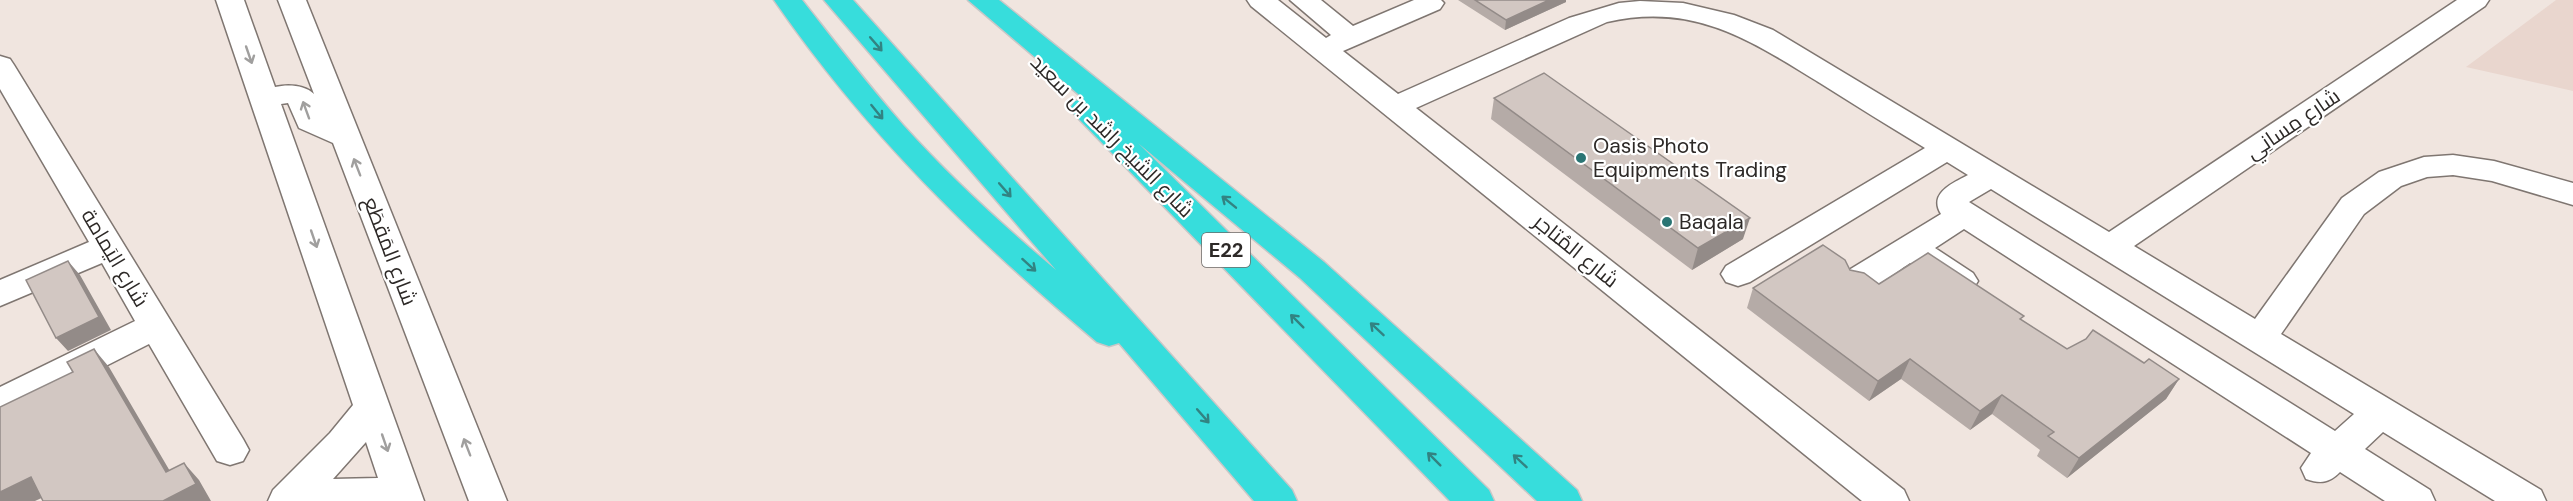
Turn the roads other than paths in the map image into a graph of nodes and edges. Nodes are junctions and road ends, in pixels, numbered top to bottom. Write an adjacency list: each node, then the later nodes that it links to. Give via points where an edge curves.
1 (230, 0): 13 (street, one-way to 13)
2 (292, 0): 15 (street, شارع المَقطَع)
3 (789, 0): 29 (highway, one-way to 29, via 893,132 940,181 1047,281)
4 (838, 0): 29 (highway, one-way to 29)
5 (980, 0): 40 (highway, شارع الشيخ راشد بن سعيد / E22, one-way to 5); 41 (highway, one-way to 5, via 1312,270)
6 (1261, 0): 11 (street, شارع المُتاجر)
7 (1304, 0): 11 (street)
8 (2475, 0): 22 (street, شارع مِسانِي)
9 (1430, 3): 11 (street)
10 (1663, 5): 14 (street, via 1601,15); 16 (street, via 1719,18 1763,36)
11 (1336, 43): 14 (street, شارع المُتاجر)
12 (0, 65): 20 (street, شارع اليَمامة)
13 (265, 100): 15 (street, one-way to 13, via 310,121 302,98 294,94); 31 (street, one-way to 31)
14 (1395, 107): 42 (street, شارع المُتاجر)
15 (345, 137): 38 (street, شارع المَقطَع, one-way to 15)
16 (1948, 148): 17 (street); 23 (street)
17 (1992, 175): 19 (street, via 1953,200 1953,207); 22 (street)
18 (2573, 194): 28 (street, via 2494,171 2453,165 2424,166 2390,179 2353,206)
19 (1963, 215): 21 (street); 34 (street)
20 (109, 247): 25 (street); 27 (street, شارع اليَمامة)
21 (1911, 247): 24 (street); 26 (street)
22 (2110, 247): 28 (street)
23 (1738, 274)
24 (1856, 281)
25 (0, 294)
26 (1986, 298)
27 (155, 326): 30 (street); 33 (street, شارع اليَمامة)
28 (2260, 338): 32 (street)
29 (1175, 384): 39 (highway, one-way to 39)
30 (0, 403)
31 (373, 406): 35 (street, one-way to 35); 36 (street, via 343,444)
32 (2380, 411): 34 (street); 44 (street)
33 (230, 450)
34 (2329, 460): 43 (street)
35 (404, 498): 37 (street, via 355,492)
36 (287, 501)
37 (295, 501)
38 (488, 501)
39 (1278, 501)
40 (1475, 501)
41 (1563, 501)
42 (1890, 501)
43 (2416, 501)
44 (2527, 501)

